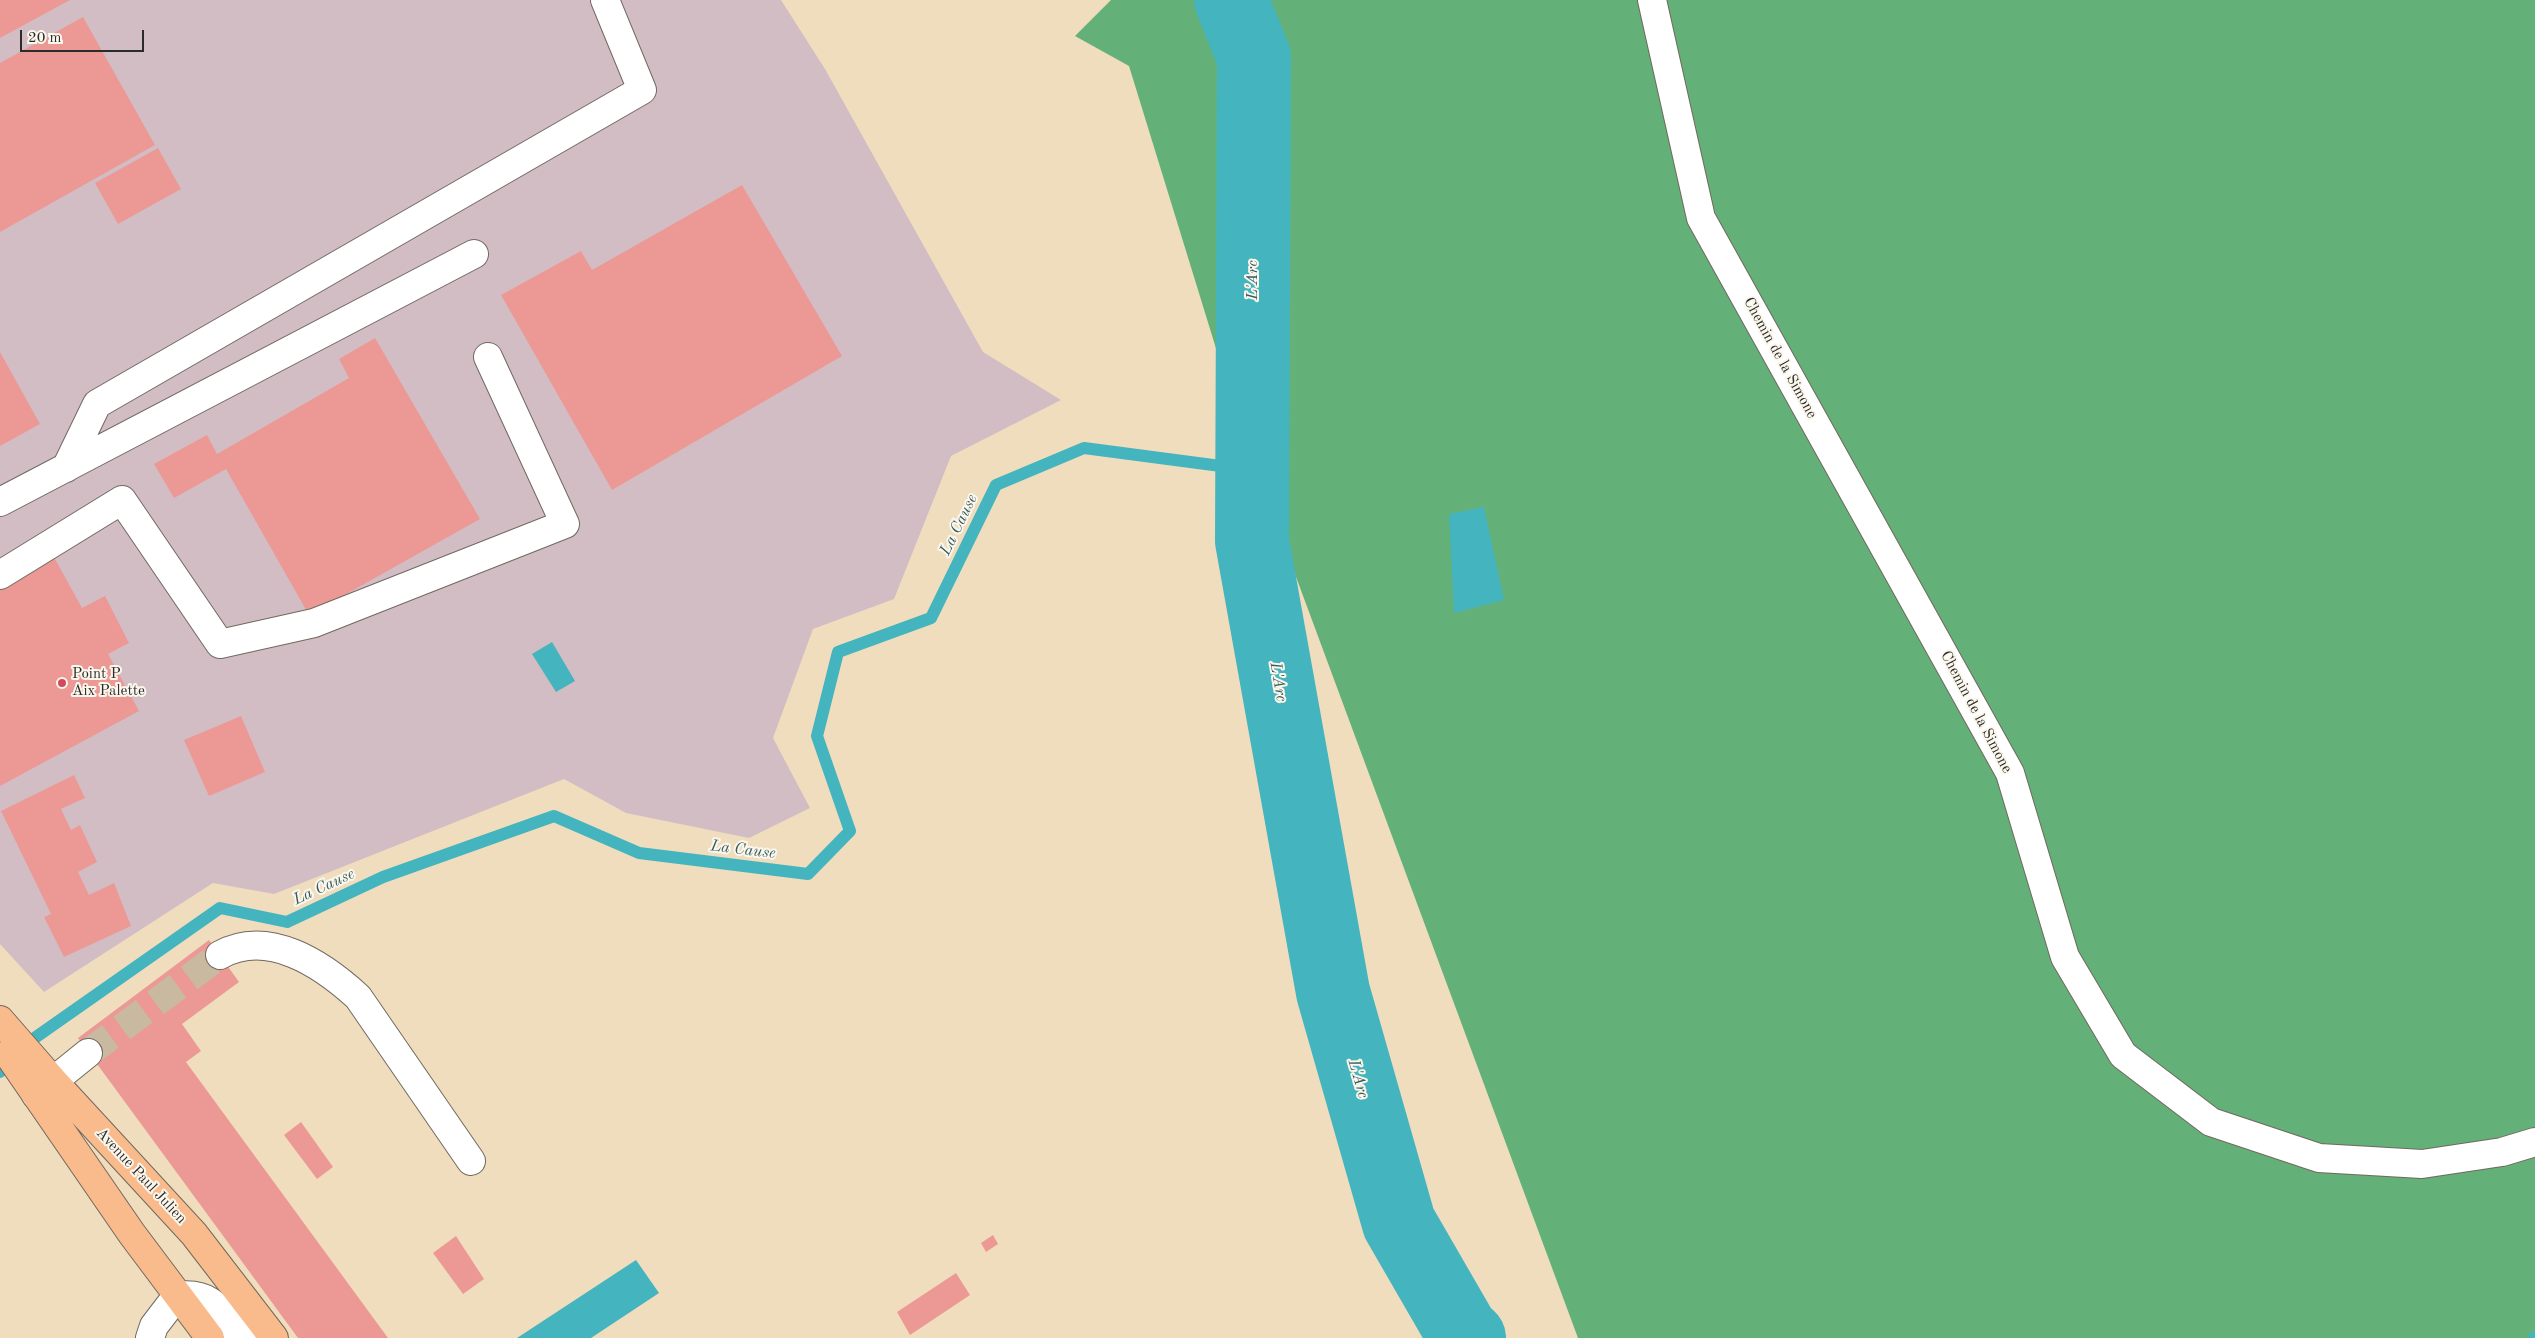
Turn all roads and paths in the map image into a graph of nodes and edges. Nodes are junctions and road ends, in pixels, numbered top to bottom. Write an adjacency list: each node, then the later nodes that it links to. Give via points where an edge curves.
1 (605, 0): 5 (street, via 642,90 97,404)
2 (1652, 0): 14 (street, Chemin de la Simone, via 1701,218 2010,773 2065,957 2123,1054 2211,1122 2319,1158 2422,1164 2502,1152)
3 (474, 254): 5 (street)
4 (488, 357): 7 (street, via 565,524 314,623 220,644 122,500)
5 (66, 468): 6 (street)
6 (0, 502)
7 (0, 575)
8 (220, 954): 15 (street, via 240,945 270,946 308,960 339,980 358,997)
9 (0, 1020): 12 (main road, Avenue Paul Julien)
10 (0, 1045): 12 (main road, Avenue Paul Julien)
11 (88, 1053): 13 (street)
12 (24, 1061): 13 (main road, Avenue Paul Julien)
13 (45, 1088): 16 (main road, Avenue Paul Julien); 20 (main road, Avenue Paul Julien, via 194,1234)
14 (2535, 1142)
15 (471, 1161)
16 (177, 1296): 17 (street, via 154,1326); 18 (main road, Avenue Paul Julien); 19 (street, via 194,1294 212,1302)
17 (150, 1338)
18 (210, 1338)
19 (242, 1338)
20 (274, 1338)

